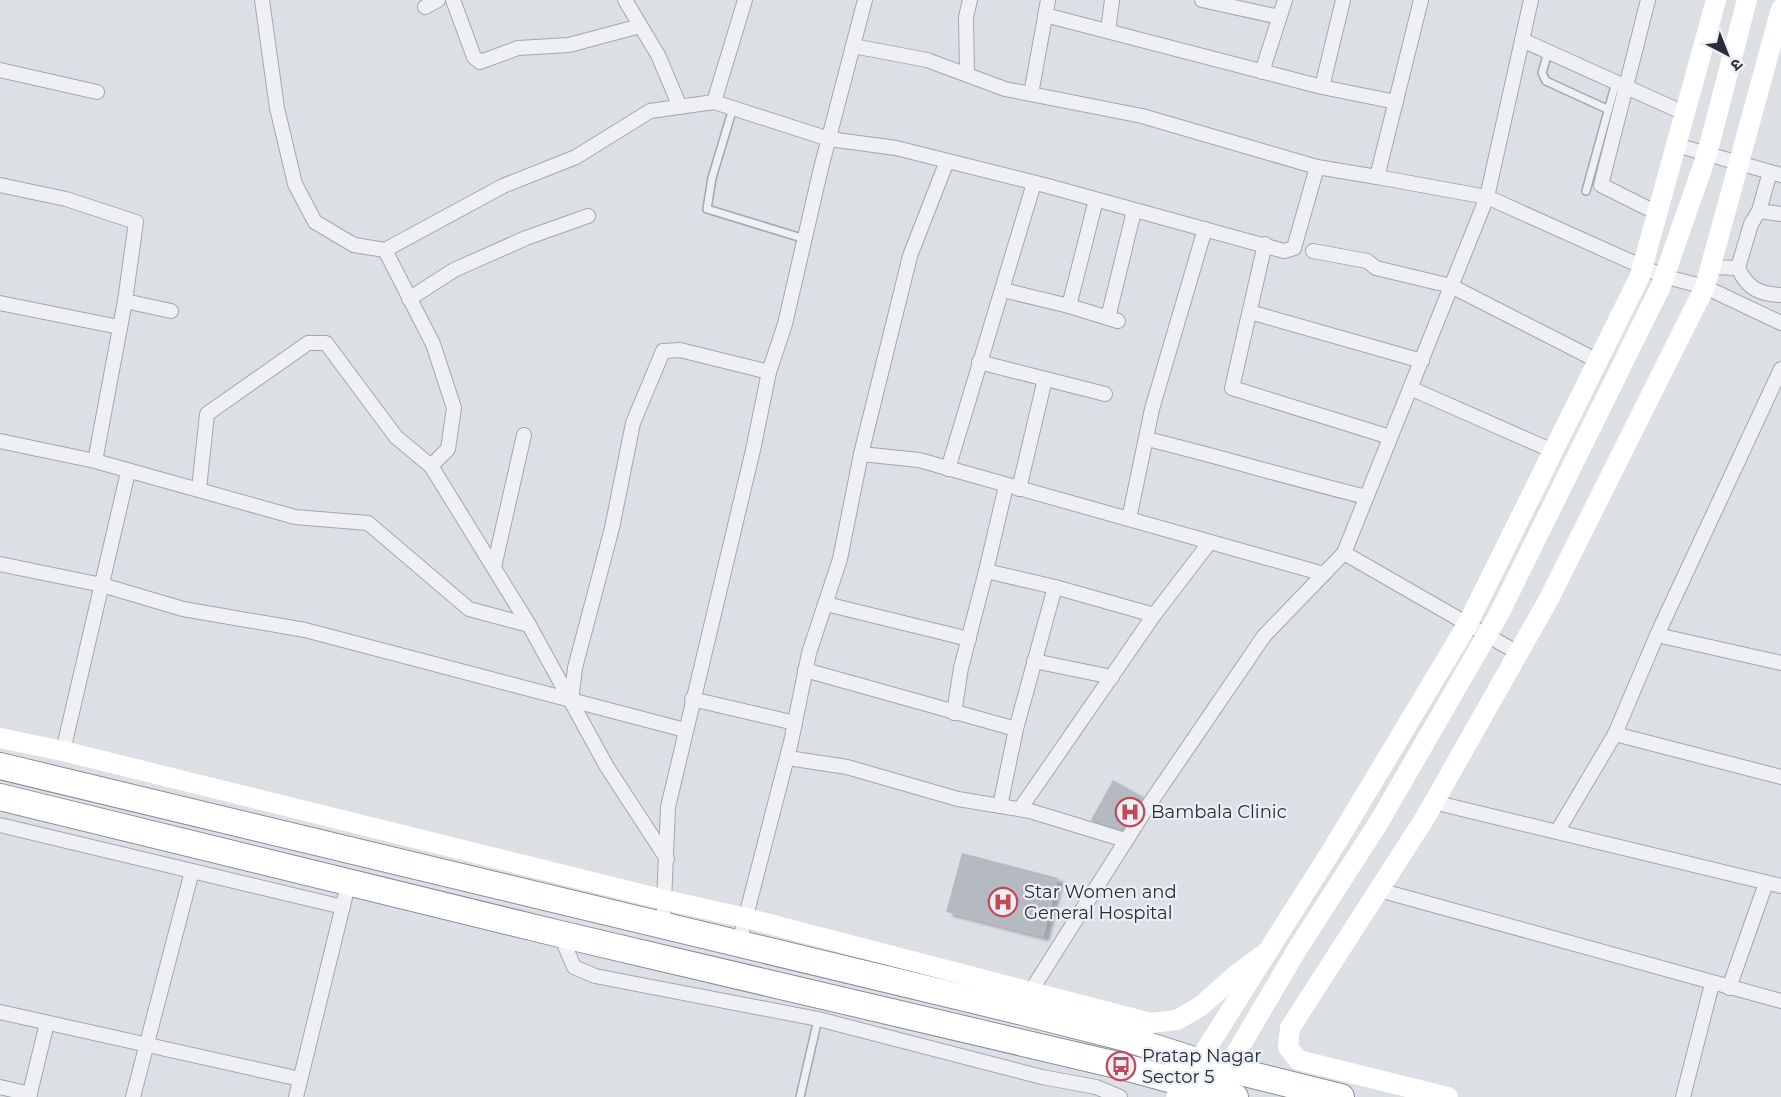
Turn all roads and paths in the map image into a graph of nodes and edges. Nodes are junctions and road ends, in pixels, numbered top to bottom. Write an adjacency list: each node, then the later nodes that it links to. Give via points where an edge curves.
1 (262, 0): 61 (street, via 276,108 295,184 315,222 354,245)
2 (438, 0): 18 (street)
3 (453, 0): 22 (street, via 474,57 480,62 518,48 569,45)
4 (625, 0): 22 (street)
5 (745, 0): 34 (street)
6 (865, 0): 25 (street)
7 (970, 0): 29 (street, via 966,17)
8 (1048, 0): 20 (street)
9 (1112, 0): 23 (street)
10 (1202, 0): 21 (street)
11 (1285, 0): 21 (street)
12 (1344, 0): 31 (street)
13 (1421, 0): 35 (street)
14 (1531, 0): 24 (street)
15 (1648, 0): 30 (street)
16 (1716, 0): 39 (street)
17 (1747, 0): 42 (street)
18 (424, 7)
19 (1781, 9): 44 (street)
20 (1045, 15): 23 (street); 33 (street)
21 (1279, 17): 28 (street)
22 (640, 26): 36 (street, via 658,55)
23 (1108, 31): 28 (street)
24 (1522, 40): 26 (street); 51 (street)
25 (853, 46): 29 (street, via 927,60); 40 (street)
26 (1548, 52): 30 (street); 38 (lane, via 1542,73 1546,81)
27 (0, 70): 32 (street)
28 (1262, 72): 31 (street)
29 (967, 74): 33 (street)
30 (1621, 84): 38 (lane); 39 (street); 55 (street, via 1601,185)
31 (1322, 87): 35 (street)
32 (97, 92)
33 (1031, 94): 45 (street, via 1142,116)
34 (714, 102): 36 (street); 37 (street)
35 (1396, 102): 47 (street)
36 (680, 107): 61 (street, via 650,111 576,158 503,186)
37 (733, 108): 40 (street); 59 (lane, via 707,209)
38 (1607, 109): 50 (lane)
39 (1684, 113): 41 (street)
40 (829, 139): 43 (street, via 896,148); 59 (street)
41 (1676, 145): 42 (street); 55 (street)
42 (1707, 154): 44 (street); 66 (street)
43 (947, 161): 48 (street); 92 (street, via 910,256)
44 (1740, 163): 46 (street); 64 (street)
45 (1317, 166): 47 (street); 60 (street, via 1294,248 1284,251)
46 (1776, 173): 54 (street)
47 (1377, 177): 51 (street)
48 (1034, 183): 52 (street); 69 (street)
49 (0, 185): 72 (street, via 66,199 136,222)
50 (1586, 191)
51 (1486, 197): 63 (street); 67 (street)
52 (1096, 200): 53 (street); 74 (street)
53 (1134, 211): 58 (street); 74 (street, via 1113,320)
54 (1759, 211): 56 (street); 65 (street, via 1751,224)
55 (1657, 213): 63 (street)
56 (1781, 214)
57 (588, 216): 71 (street, via 454,270)
58 (1205, 229): 60 (street); 89 (street, via 1152,409)
59 (805, 239): 83 (street)
60 (1265, 244): 76 (street)
61 (386, 250): 71 (street)
62 (1313, 251): 67 (street, via 1367,261 1376,268)
63 (1642, 267): 66 (street); 80 (street)
64 (1710, 267): 65 (street); 68 (street)
65 (1738, 268): 70 (street, via 1751,288 1762,294)
66 (1663, 276): 68 (street); 114 (street)
67 (1451, 286): 79 (street); 80 (street)
68 (1705, 287): 77 (street); 116 (street, via 1550,597)
69 (1003, 290): 74 (street); 81 (street)
70 (1781, 295)
71 (409, 299): 94 (street, via 433,344 454,408 448,449)
72 (126, 300): 75 (street); 78 (street)
73 (0, 303): 78 (street)
74 (1069, 306)
75 (171, 311)
76 (1250, 312): 79 (street); 88 (street, via 1232,388)
77 (1781, 323)
78 (119, 327): 93 (street)
79 (1422, 361): 85 (street)
80 (1598, 361): 91 (street)
81 (979, 362): 84 (street); 95 (street)
82 (1781, 369): 113 (street)
83 (769, 372): 121 (street); 122 (street, via 680,350 663,351 633,423 612,528 575,668)
84 (1045, 379): 86 (street); 97 (street)
85 (1410, 388): 88 (street); 91 (street)
86 (1105, 394)
87 (524, 435): 104 (street)
88 (1390, 437): 99 (street)
89 (1147, 439): 99 (street); 100 (street)
90 (0, 441): 93 (street)
91 (1553, 452): 112 (street)
92 (861, 454): 95 (street, via 919,460); 109 (street, via 840,559)
93 (95, 461): 96 (street)
94 (432, 466): 98 (street, via 396,437 326,343 308,343 207,414); 104 (street)
95 (948, 469): 97 (street)
96 (128, 472): 98 (street); 107 (street)
97 (1012, 488): 100 (street); 105 (street)
98 (199, 489): 111 (street, via 296,517 368,523 469,609)
99 (1366, 498): 102 (street)
100 (1129, 519): 101 (street)
101 (1210, 542): 106 (street); 110 (street)
102 (1344, 553): 106 (street); 112 (street)
103 (0, 564): 107 (street)
104 (494, 567): 111 (street)
105 (986, 571): 108 (street); 115 (street)
106 (1324, 574): 139 (street, via 1264,636)
107 (102, 585): 122 (street, via 183,609 305,630); 129 (street)
108 (1055, 587): 110 (street); 117 (street)
109 (826, 604): 115 (street); 119 (street)
110 (1154, 615): 120 (street)
111 (529, 625): 122 (street)
112 (1467, 625): 114 (street); 152 (street)
113 (1657, 634): 118 (street); 127 (street)
114 (1487, 636): 116 (street); 162 (street, via 1379,822 1298,948)
115 (969, 639): 123 (street)
116 (1518, 653): 134 (street)
117 (1034, 661): 120 (street); 125 (street)
118 (1781, 663)
119 (805, 670): 123 (street); 124 (street)
120 (1112, 677): 136 (street)
121 (692, 699): 124 (street); 126 (street)
122 (571, 702): 126 (street); 140 (street, via 607,767)
123 (954, 713): 125 (street)
124 (795, 723): 130 (street)
125 (1016, 729): 135 (street)
126 (685, 730): 140 (street, via 668,807)
127 (1615, 734): 132 (street); 138 (street)
128 (0, 738): 129 (street)
129 (63, 751): 146 (street)
130 (788, 758): 135 (street, via 847,767 958,799); 148 (street)
131 (0, 766): 149 (highway)
132 (1781, 777)
133 (0, 797): 142 (highway)
134 (1433, 802): 138 (street); 145 (street)
135 (1000, 806): 136 (street)
136 (1020, 809): 139 (street)
137 (0, 825): 141 (street)
138 (1557, 832): 143 (street)
139 (1125, 840): 155 (street)
140 (667, 859): 146 (street)
141 (192, 871): 147 (street); 160 (street)
142 (349, 881): 147 (street); 150 (highway)
143 (1766, 883): 144 (street); 154 (street)
144 (1781, 886)
145 (1379, 890): 153 (street); 174 (street, via 1290,1028 1288,1047 1298,1060)
146 (665, 900): 148 (street); 149 (street)
147 (343, 907): 163 (street)
148 (746, 918): 151 (street); 155 (street)
149 (663, 926): 151 (highway)
150 (560, 934): 158 (street, via 574,967 595,976); 165 (highway, via 1121,1066)
151 (739, 943): 155 (highway)
152 (1268, 951): 155 (street, via 1202,1006 1177,1020 1151,1023); 161 (street)
153 (1712, 984): 154 (street); 175 (street)
154 (1729, 988): 156 (street)
155 (1026, 1001): 161 (highway)
156 (1781, 1001)
157 (0, 1012): 159 (street)
158 (818, 1019): 166 (street); 171 (lane)
159 (47, 1023): 160 (street); 168 (street)
160 (146, 1046): 163 (street); 169 (street)
161 (1200, 1062): 162 (highway); 165 (street)
162 (1228, 1068): 167 (street); 173 (highway)
163 (300, 1079): 170 (street)
164 (0, 1087): 168 (street)
165 (1180, 1090): 167 (highway)
166 (1100, 1092): 172 (street)
167 (1220, 1095)
168 (30, 1096)
169 (133, 1097)
170 (297, 1097)
171 (800, 1097)
172 (1120, 1097)
173 (1341, 1097)
174 (1448, 1097)
175 (1683, 1097)

